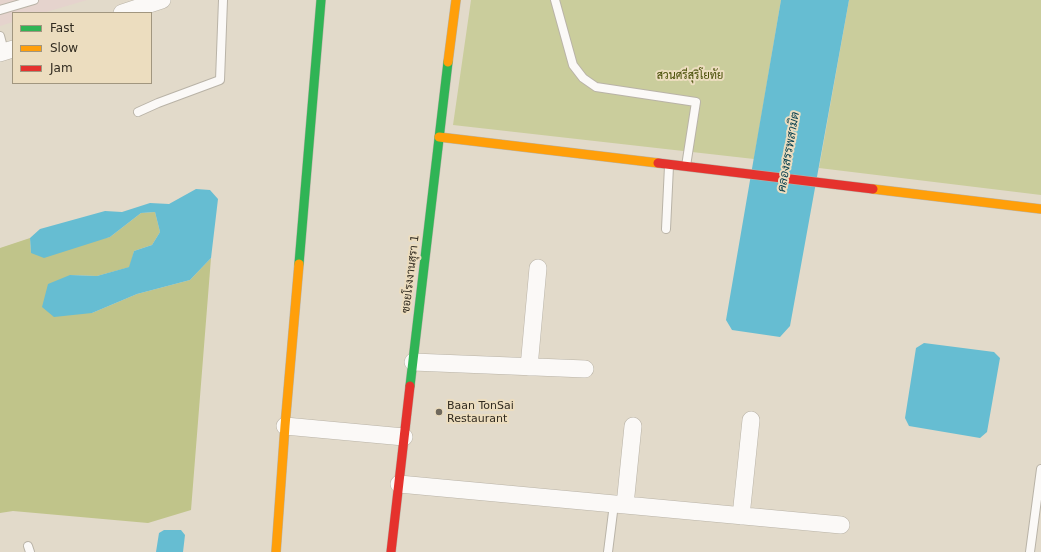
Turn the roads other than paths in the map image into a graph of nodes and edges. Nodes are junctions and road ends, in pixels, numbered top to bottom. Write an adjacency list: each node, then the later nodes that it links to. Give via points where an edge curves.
1 (34, 0): 7 (lane)
2 (162, 0): 8 (street)
3 (223, 0): 9 (lane, via 220,80)
4 (321, 0): 20 (street)
5 (456, 0): 10 (street, ซอยโรงงานสุรา 1)
6 (555, 0): 12 (lane, via 573,65 596,87 696,102)
7 (0, 10)
8 (125, 12)
9 (138, 112)
10 (439, 137): 11 (street); 16 (street, ซอยโรงงานสุรา 1)
11 (669, 165): 12 (street); 14 (lane)
12 (686, 167): 13 (street)
13 (1041, 209)
14 (666, 229)
15 (538, 268): 17 (street)
16 (413, 362): 17 (street); 22 (street, ซอยโรงงานสุรา 1)
17 (529, 367): 18 (street)
18 (584, 369)
19 (751, 420): 26 (street)
20 (285, 426): 22 (street); 28 (street)
21 (633, 426): 25 (street)
22 (404, 437): 24 (street, ซอยโรงงานสุรา 1)
23 (1041, 469): 31 (lane)
24 (399, 484): 25 (street); 29 (street, ซอยโรงงานสุรา 1)
25 (619, 504): 26 (street); 30 (lane)
26 (741, 516): 27 (street)
27 (841, 525)
28 (276, 552)
29 (391, 552)
30 (608, 552)
31 (1030, 552)

